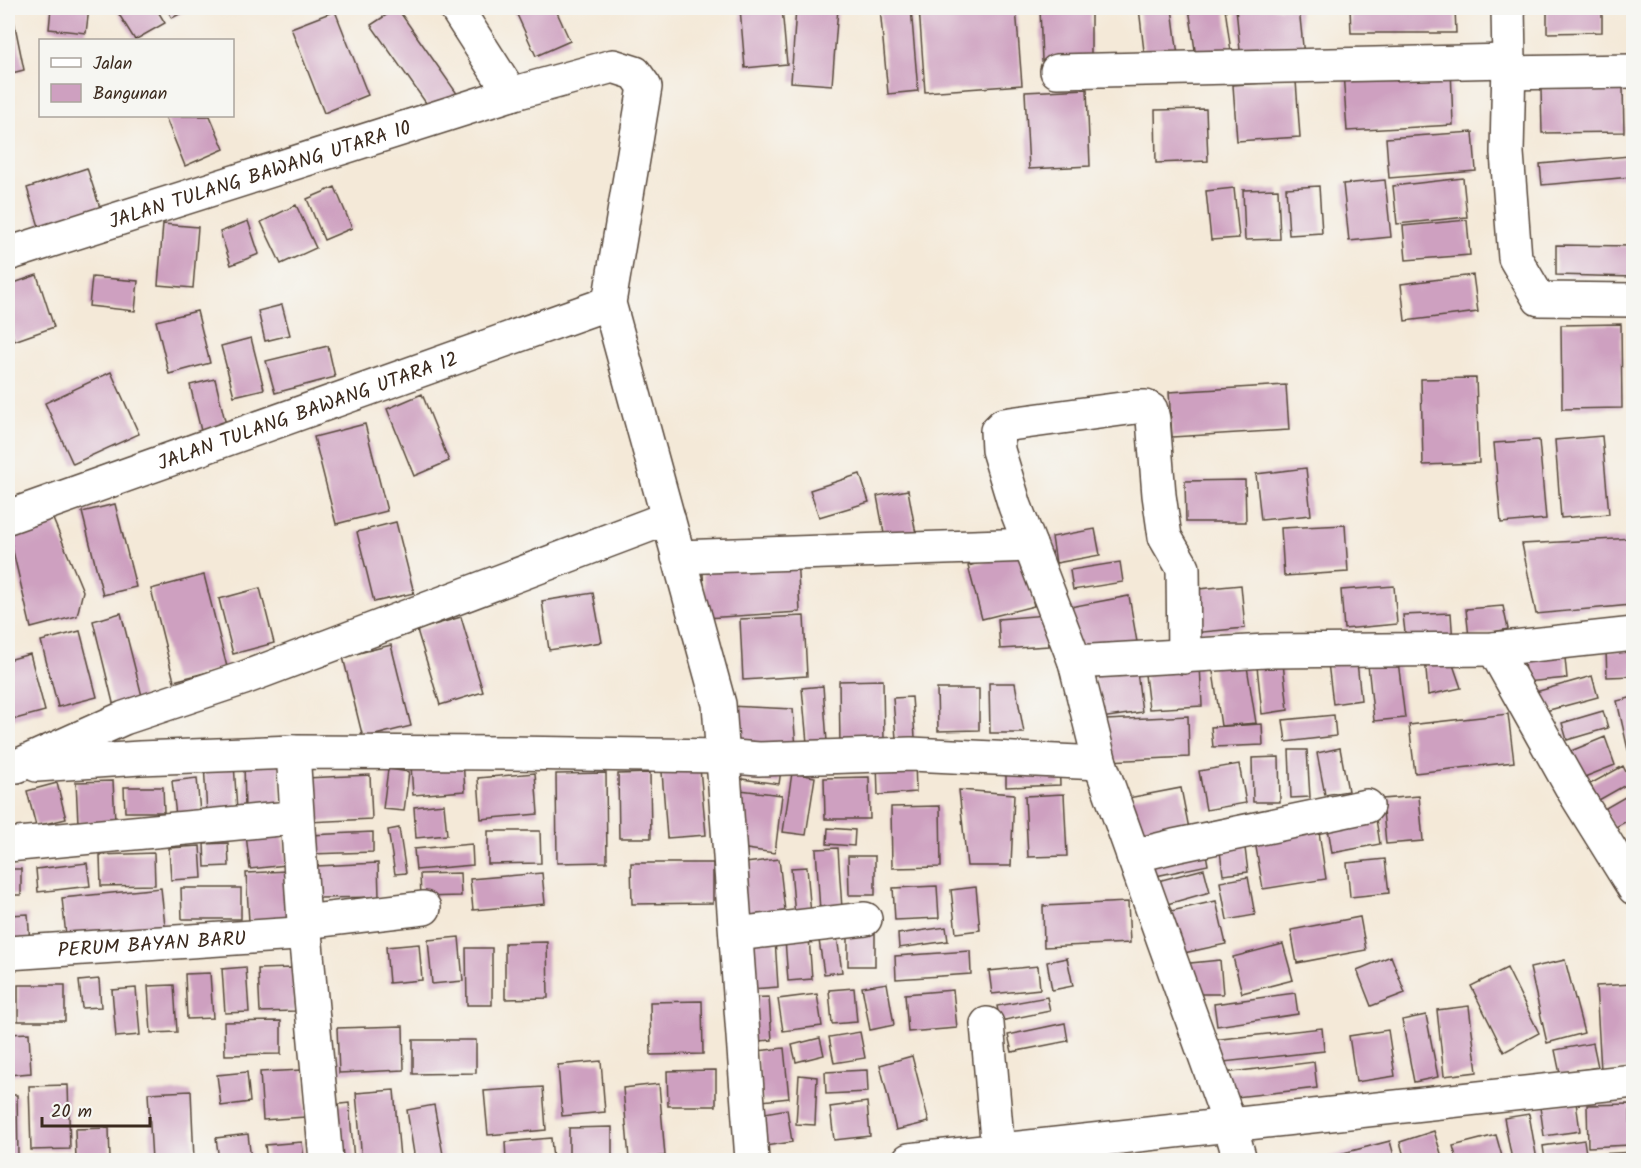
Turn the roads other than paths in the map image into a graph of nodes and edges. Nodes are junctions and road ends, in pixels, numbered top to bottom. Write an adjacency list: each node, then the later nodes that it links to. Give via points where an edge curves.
1 (456, 8): 6 (street)
2 (1508, 8): 3 (street)
3 (1509, 67): 4 (street); 5 (street); 8 (street, via 1507,153 1515,258 1539,299)
4 (1057, 71)
5 (1634, 71)
6 (511, 94): 7 (street, JALAN TULANG BAWANG UTARA 10); 9 (street, JALAN TULANG BAWANG UTARA 10, via 613,66 635,73 645,87)
7 (8, 254)
8 (1634, 300)
9 (609, 303): 10 (street, JALAN TULANG BAWANG UTARA 12); 11 (street)
10 (8, 517)
11 (668, 518): 13 (street); 21 (street, via 244,678 124,718)
12 (1030, 545): 13 (street); 16 (street, via 998,450 997,431 1003,426 1032,421 1136,407 1151,410 1165,537 1183,568); 17 (street)
13 (678, 557): 19 (street, via 719,704)
14 (1634, 634): 15 (street)
15 (1494, 649): 16 (street, via 1266,651); 26 (street, via 1573,790)
16 (1184, 657): 17 (street)
17 (1075, 662): 20 (street)
18 (293, 752): 19 (street); 21 (street); 29 (street)
19 (722, 756): 20 (street, via 759,759 911,754); 30 (street)
20 (1100, 763): 25 (street)
21 (12, 767)
22 (1367, 806): 25 (street)
23 (290, 819): 24 (street)
24 (8, 845)
25 (1133, 856): 34 (street)
26 (1634, 888)
27 (424, 908): 29 (street, PERUM BAYAN BARU)
28 (865, 919): 30 (street)
29 (301, 928): 31 (street, PERUM BAYAN BARU); 36 (street)
30 (736, 934): 37 (street)
31 (8, 953)
32 (987, 1024): 35 (street)
33 (1634, 1081): 34 (street)
34 (1230, 1125): 35 (street); 39 (street)
35 (998, 1150): 38 (street)
36 (326, 1161)
37 (752, 1161)
38 (909, 1161)
39 (1240, 1161)

